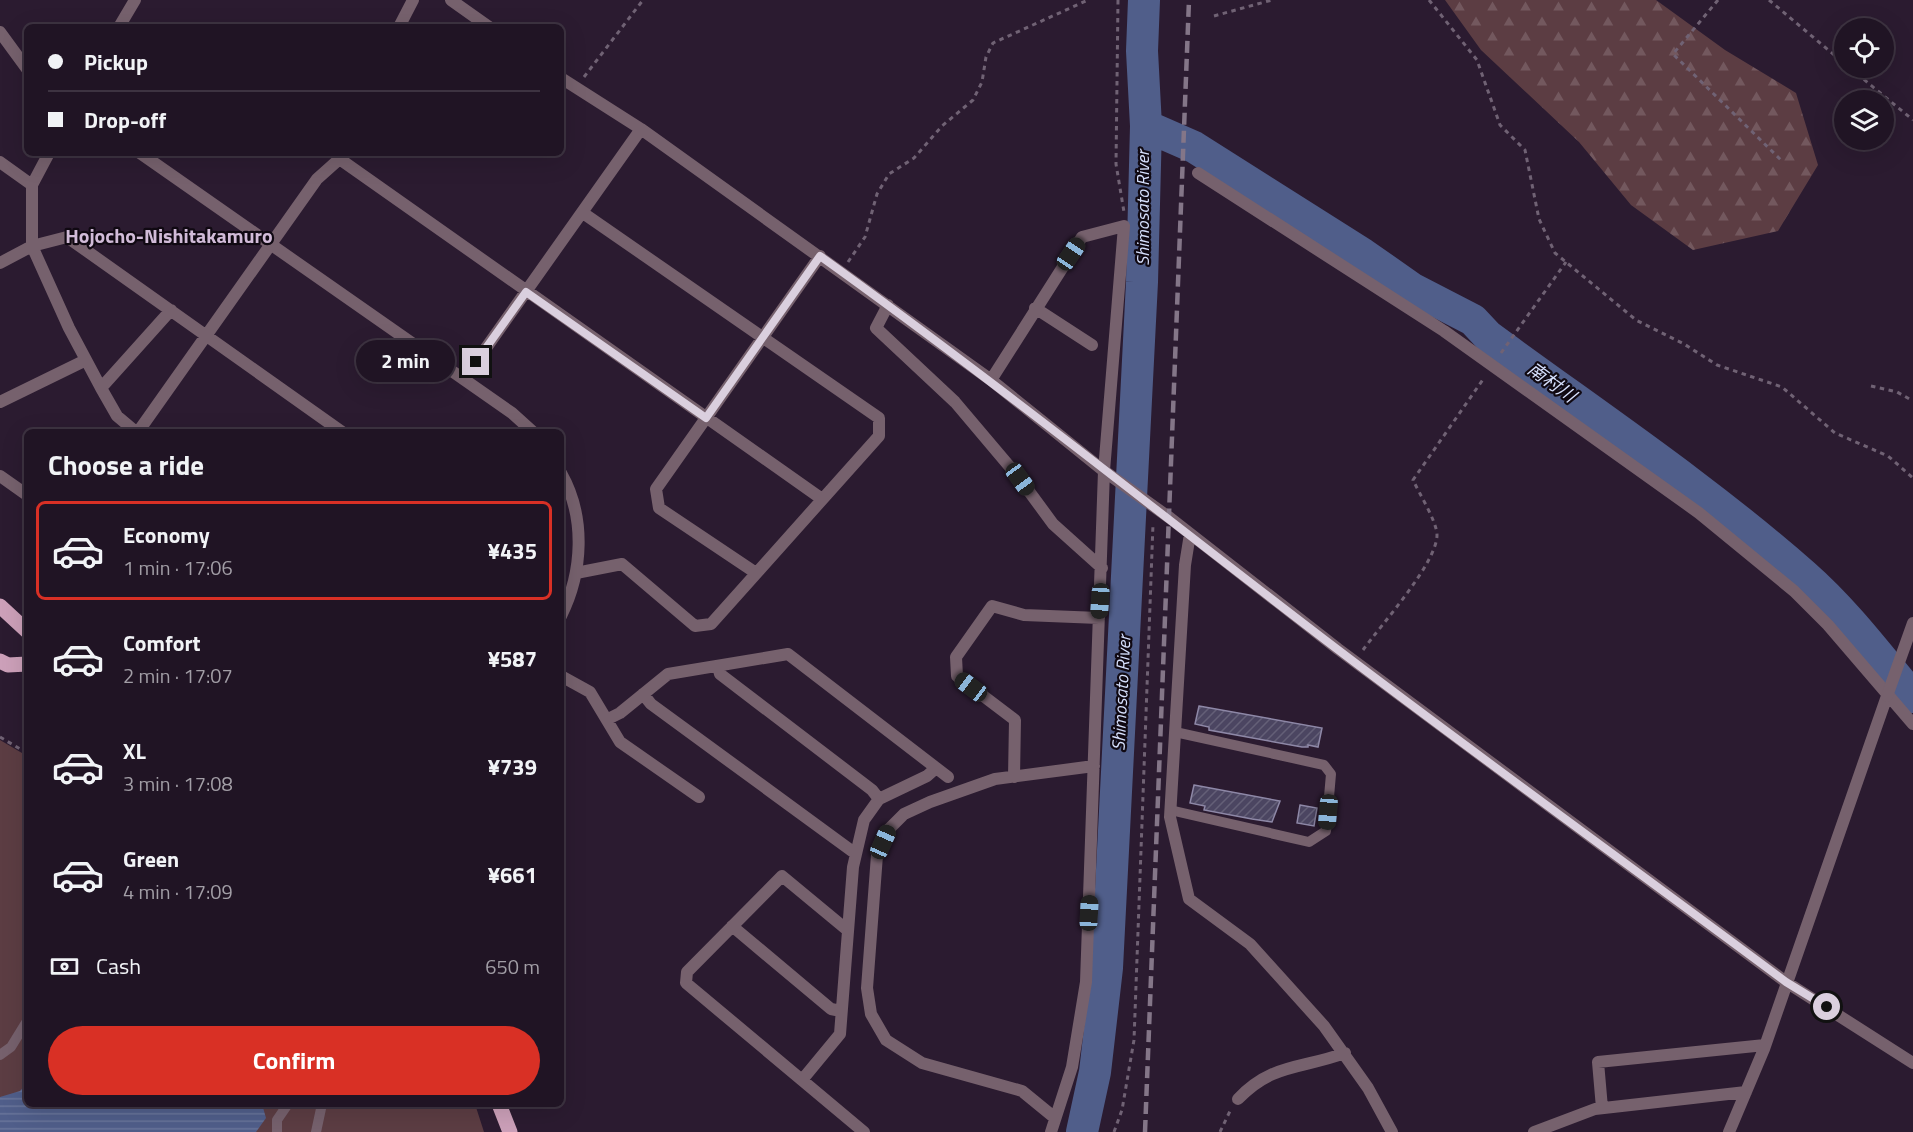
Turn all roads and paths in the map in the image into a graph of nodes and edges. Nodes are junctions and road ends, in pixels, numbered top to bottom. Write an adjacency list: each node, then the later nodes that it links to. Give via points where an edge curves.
1 (135, 0): 12 (street)
2 (413, 0): 13 (street)
3 (451, 0): 14 (street)
4 (643, 0): 20 (path)
5 (1088, 0): 37 (path, via 993,43 973,100 942,126 914,158 889,174 877,194 866,237)
6 (1118, 0): 31 (path, via 1116,164)
7 (1272, 0): 11 (path)
8 (1429, 0): 35 (path, via 1477,60 1500,125 1525,150 1539,219 1555,253)
9 (1718, 0): 27 (path, via 1674,54)
10 (1769, 0): 16 (path)
11 (1214, 16)
12 (121, 24)
13 (401, 24)
14 (485, 24)
15 (0, 32): 17 (street)
16 (1834, 55)
17 (24, 65)
18 (1862, 78): 21 (path)
19 (564, 80): 20 (street)
20 (575, 87): 22 (street)
21 (1913, 120)
22 (641, 129): 30 (street); 34 (street)
23 (47, 156): 29 (street)
24 (144, 156): 32 (street)
25 (343, 156): 32 (street, via 317,179); 38 (street)
26 (0, 162): 29 (street)
27 (1783, 162)
28 (1198, 173): 46 (street)
29 (32, 185): 33 (street)
30 (583, 213): 38 (street); 43 (street)
31 (1124, 226): 40 (street, via 1083,237); 58 (street)
32 (271, 243): 42 (street); 47 (street)
33 (32, 246): 36 (street); 41 (street, via 67,237); 45 (street)
34 (820, 256): 37 (street); 43 (street)
35 (1566, 261): 46 (path); 60 (path, via 1636,320 1717,365 1782,387 1835,433 1888,456)
36 (0, 263)
37 (841, 271): 39 (street)
38 (526, 292): 47 (street); 53 (street)
39 (888, 305): 48 (street); 66 (street, via 876,328 955,402 1053,524)
40 (1035, 308): 44 (street); 48 (street)
41 (171, 310): 42 (street); 50 (street)
42 (206, 335): 55 (street); 56 (street)
43 (763, 338): 53 (street); 63 (street, via 879,418 879,436)
44 (1092, 345)
45 (86, 360): 50 (street); 52 (street)
46 (1492, 366): 74 (path, via 1413,480 1437,532 1435,549); 81 (street, via 1699,513 1794,591)
47 (464, 379): 57 (street)
48 (991, 380): 58 (street)
49 (1871, 386): 51 (path, via 1897,392)
50 (101, 388): 54 (street, via 117,416)
51 (1913, 401)
52 (0, 402)
53 (706, 418): 63 (street); 68 (street, via 656,489 659,508)
54 (133, 429)
55 (139, 429)
56 (338, 429)
57 (530, 429)
58 (1108, 474): 64 (street); 66 (street)
59 (0, 476): 62 (street)
60 (1913, 478)
61 (564, 481): 67 (street, via 575,509 579,540)
62 (24, 493)
63 (822, 500): 68 (street)
64 (1151, 505): 65 (street); 117 (path, via 1134,1040 1122,1110)
65 (1190, 534): 74 (street); 84 (street)
66 (1102, 568): 71 (street)
67 (576, 573): 68 (street, via 622,564 695,626 711,624); 70 (street)
68 (756, 573)
69 (0, 606): 73 (main road)
70 (564, 607)
71 (1099, 618): 87 (street); 90 (street, via 1024,615 992,606 956,657 957,676 1015,720)
72 (1913, 623): 81 (street)
73 (24, 628)
74 (1355, 662): 97 (street)
75 (4, 663): 76 (main road); 78 (main road)
76 (24, 664)
77 (718, 666): 80 (street, via 668,674); 88 (street, via 788,654); 92 (street, via 720,674)
78 (24, 678)
79 (564, 678): 82 (street, via 590,692)
80 (643, 694): 82 (street); 94 (street, via 651,704)
81 (1887, 696): 83 (street); 97 (street)
82 (608, 719): 91 (street, via 620,742)
83 (1913, 724)
84 (1175, 732): 93 (street); 93 (lane, via 1324,765 1331,774 1326,831 1309,842)
85 (0, 736): 86 (path)
86 (24, 751)
87 (1094, 766): 90 (street); 111 (street, via 1086,982 1072,1067)
88 (936, 768): 89 (street); 92 (street)
89 (948, 777)
90 (1014, 777): 111 (street, via 930,802 904,814 889,829 878,855 867,988 871,1014 886,1040 922,1063 1022,1091)
91 (699, 797)
92 (879, 798): 94 (street, via 864,820)
93 (1170, 810): 101 (street, via 1190,899 1250,944)
94 (856, 854): 96 (street)
95 (732, 926): 96 (street, via 782,876); 98 (street, via 831,1009); 104 (street, via 687,972 686,982)
96 (846, 929): 98 (street)
97 (1786, 982): 100 (street); 103 (street)
98 (841, 1011): 104 (street, via 840,1034)
99 (24, 1026): 102 (lane, via 11,1047)
100 (1765, 1045): 105 (street); 110 (street, via 1598,1062)
101 (1345, 1053): 106 (street, via 1277,1072 1254,1082); 119 (street)
102 (0, 1055)
103 (1913, 1063)
104 (802, 1080): 115 (street)
105 (1746, 1092): 110 (street); 121 (street)
106 (1238, 1099): 118 (path)
107 (286, 1107): 112 (lane, via 277,1120)
108 (321, 1107): 113 (lane)
109 (500, 1107): 114 (main road)
110 (1602, 1108): 120 (street)
111 (1055, 1118): 116 (street)
112 (276, 1132)
113 (316, 1132)
114 (510, 1132)
115 (864, 1132)
116 (1051, 1132)
117 (1114, 1132)
118 (1220, 1132)
119 (1392, 1132)
120 (1534, 1132)
121 (1729, 1132)

